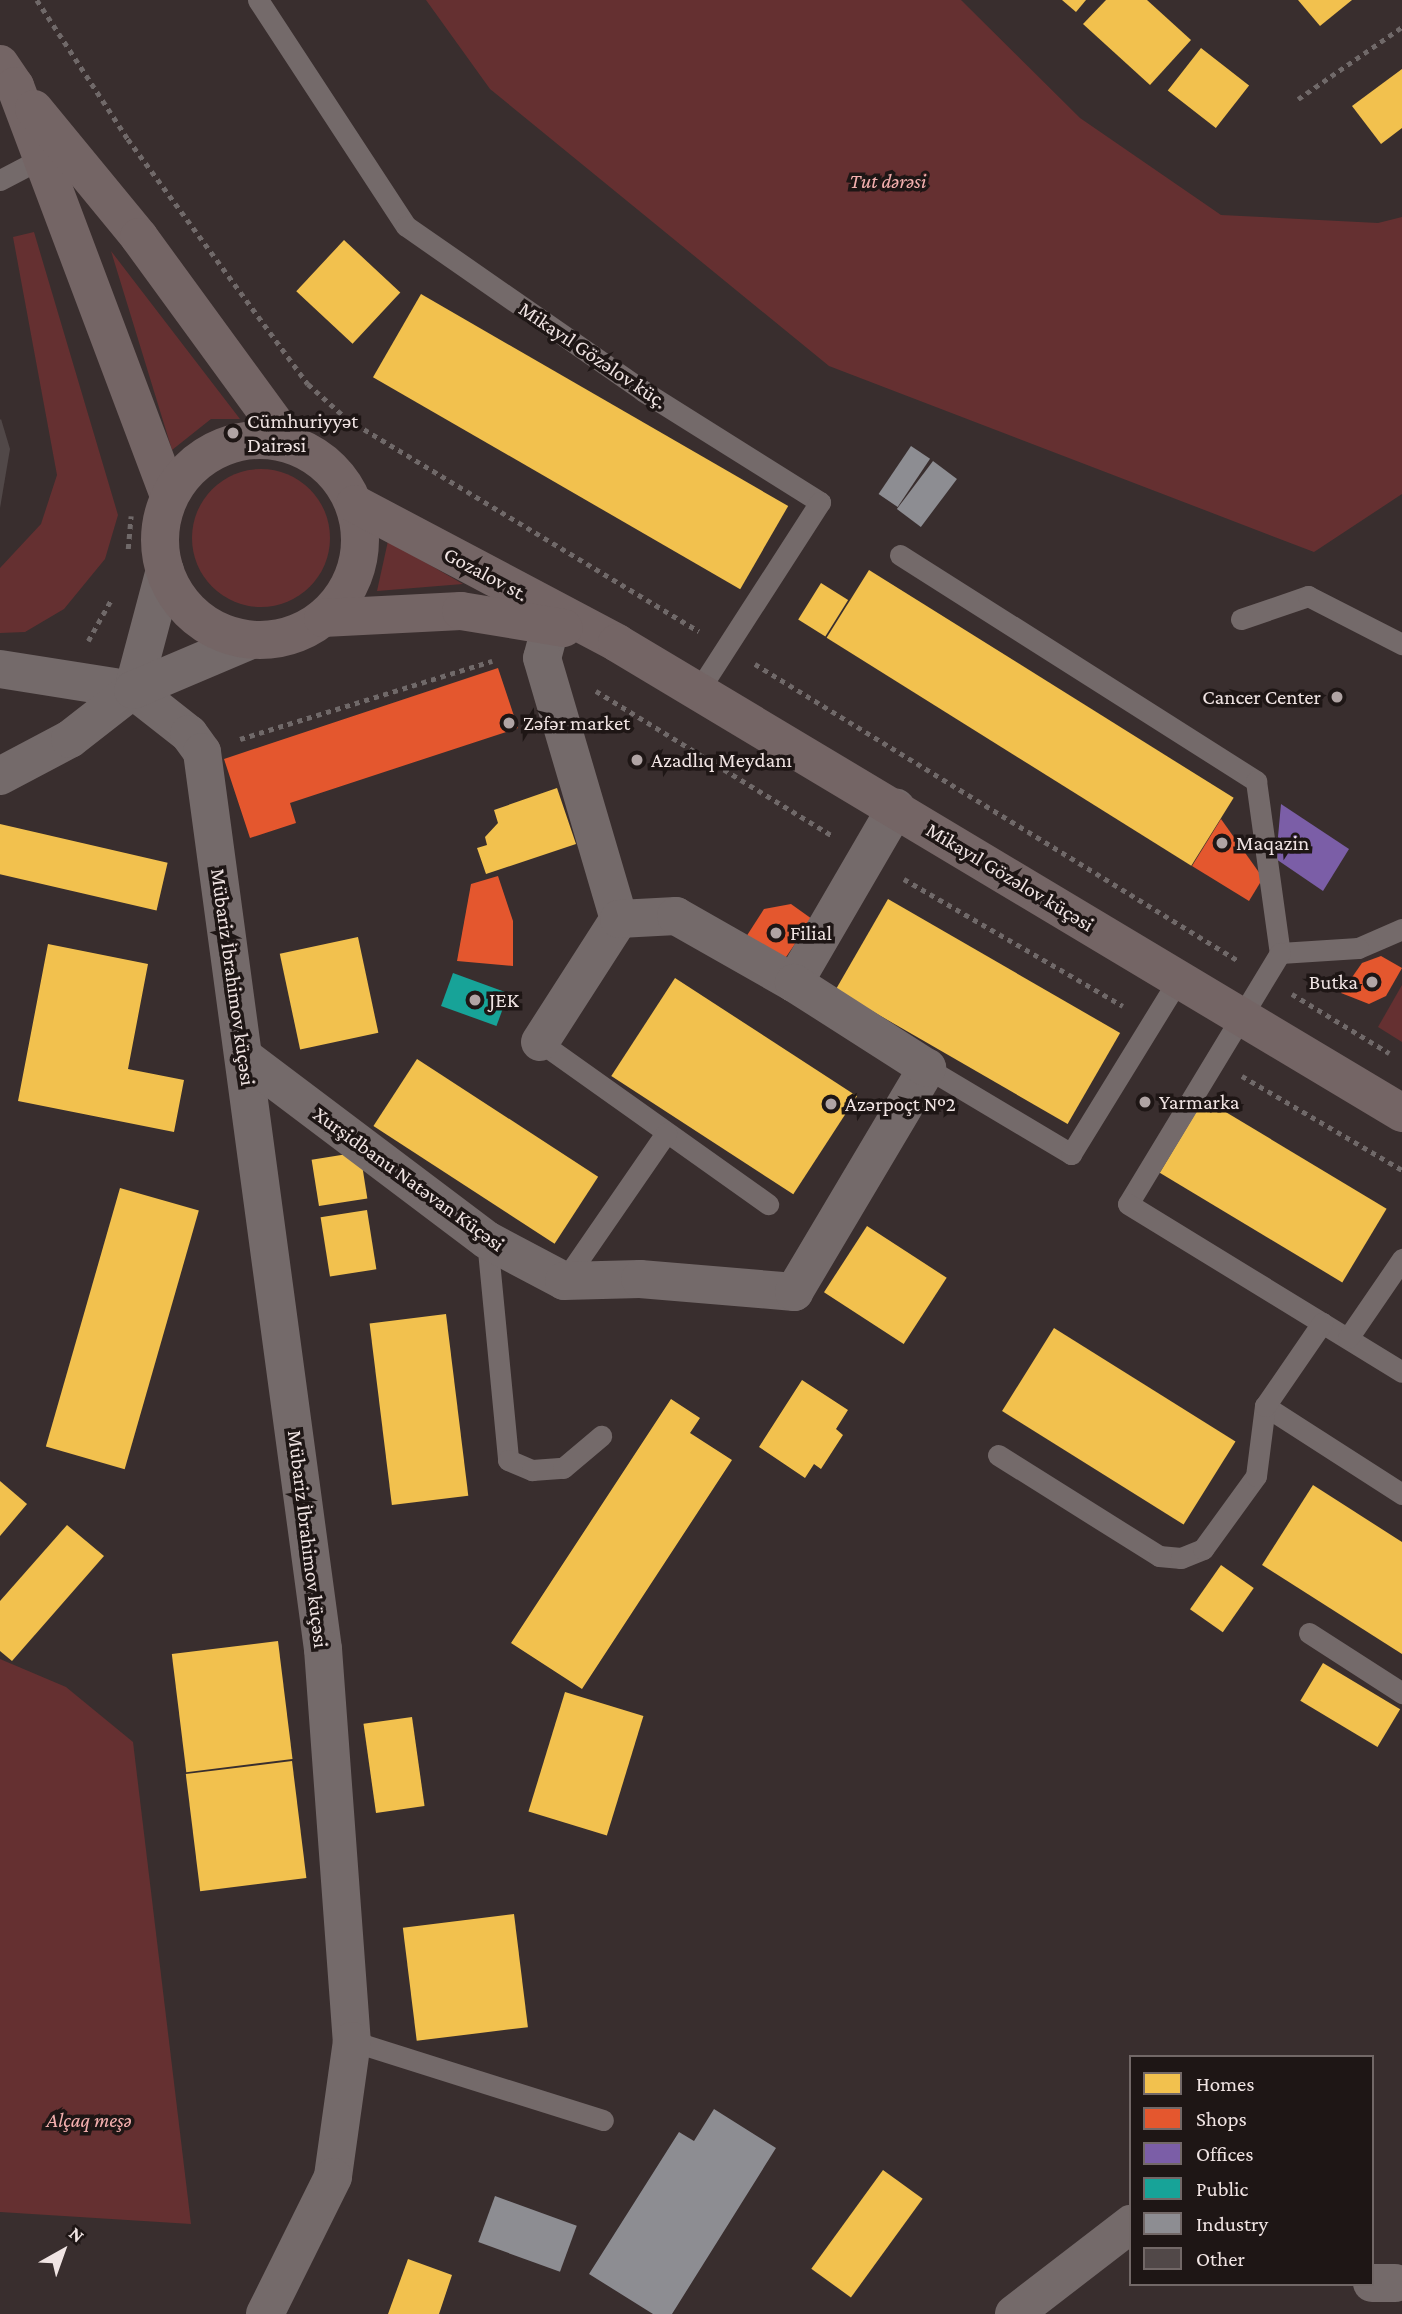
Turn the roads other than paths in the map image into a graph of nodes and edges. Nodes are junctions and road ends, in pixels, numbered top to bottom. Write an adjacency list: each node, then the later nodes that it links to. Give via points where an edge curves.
1 (258, 0): 18 (lane, Mikayıl Gözəlov küç., via 406,226 643,391 820,502)
2 (5, 81): 3 (main road); 5 (main road, via 139,237)
3 (41, 158): 4 (lane); 6 (main road)
4 (0, 180)
5 (289, 443): 6 (main road, via 256,438 223,445 195,462); 7 (main road, via 319,457)
6 (169, 495): 9 (main road, via 161,520)
7 (355, 504): 10 (main road, via 361,543 355,575); 14 (main road, Gozalov st.)
8 (900, 555): 23 (lane, via 1256,781)
9 (165, 570): 12 (main road, via 191,613 219,632); 17 (street)
10 (323, 618): 12 (main road, via 284,638); 13 (main road, via 461,611)
11 (1241, 619): 15 (lane, via 1308,596)
12 (251, 640): 17 (street)
13 (546, 641): 14 (main road); 21 (street)
14 (617, 643): 18 (main road, Mikayıl Gözəlov küçəsi)
15 (1402, 643)
16 (0, 669): 17 (street)
17 (133, 690): 19 (street, via 70,739); 28 (street, Mübariz İbrahimov küçəsi, via 190,734 201,752)
18 (697, 693): 20 (main road, Mikayıl Gözəlov küçəsi)
19 (0, 776)
20 (896, 808): 24 (main road, Mikayıl Gözəlov küçəsi); 25 (street)
21 (619, 919): 25 (street, via 676,916); 27 (street)
22 (1402, 929): 23 (lane, via 1358,948)
23 (1280, 953): 26 (lane)
24 (1178, 980): 26 (main road, Mikayıl Gözəlov küçəsi); 29 (lane, via 1072,1154)
25 (794, 983): 29 (street)
26 (1241, 1015): 30 (main road, Mikayıl Gözəlov küçəsi); 36 (lane, via 1128,1204)
27 (540, 1042): 31 (lane)
28 (244, 1057): 33 (street, Xurşidbanu Natəvan Küçəsi); 45 (street, Mübariz İbrahimov küçəsi, via 323,1649)
29 (928, 1068): 35 (street, Xurşidbanu Natəvan Küçəsi, via 794,1292 640,1279)
30 (1402, 1113)
31 (666, 1133): 32 (lane); 35 (lane)
32 (768, 1203)
33 (486, 1240): 35 (street, Xurşidbanu Natəvan Küçəsi); 40 (lane, via 508,1460 531,1470 563,1468)
34 (1402, 1259): 37 (lane)
35 (564, 1281)
36 (1322, 1323): 37 (lane); 39 (lane)
37 (1348, 1338): 38 (lane)
38 (1402, 1372)
39 (1265, 1406): 41 (lane, via 1256,1476 1203,1549 1181,1558 1159,1556); 42 (lane)
40 (601, 1436)
41 (998, 1454)
42 (1402, 1494)
43 (1309, 1633): 44 (lane)
44 (1402, 1693)
45 (352, 2041): 46 (lane); 48 (street, Mübariz İbrahimov küçəsi, via 333,2177)
46 (603, 2120)
47 (1129, 2226): 49 (street)
48 (265, 2314)
49 (1014, 2314)

